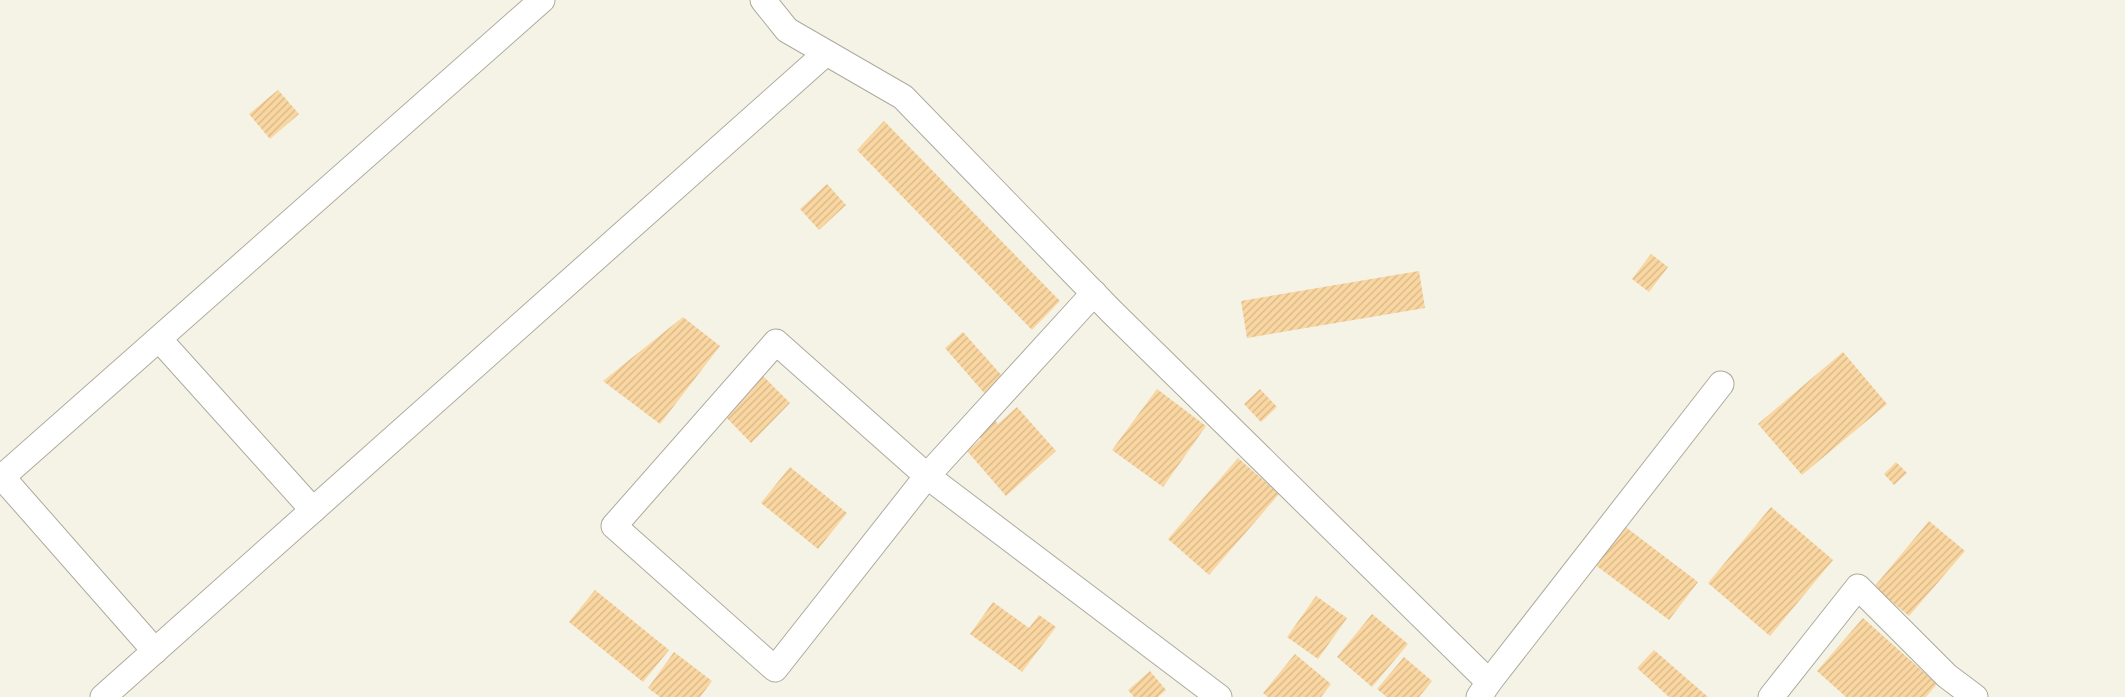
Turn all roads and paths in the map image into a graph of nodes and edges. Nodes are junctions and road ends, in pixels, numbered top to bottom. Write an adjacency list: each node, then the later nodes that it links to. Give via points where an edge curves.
1 (542, 0): 5 (street)
2 (763, 0): 3 (street, via 786,30)
3 (826, 53): 4 (street, via 904,97); 9 (street)
4 (1094, 293): 7 (street); 11 (street)
5 (159, 338): 8 (street); 9 (street)
6 (1721, 384): 11 (street)
7 (927, 476): 7 (street, via 776,669 614,526 776,342); 13 (street)
8 (1, 478): 10 (street)
9 (314, 510): 10 (street)
10 (155, 651): 12 (street)
11 (1484, 690)
12 (103, 697)
13 (1219, 697)
14 (1771, 697): 15 (street, via 1858,588 1947,676)
15 (1975, 697)

